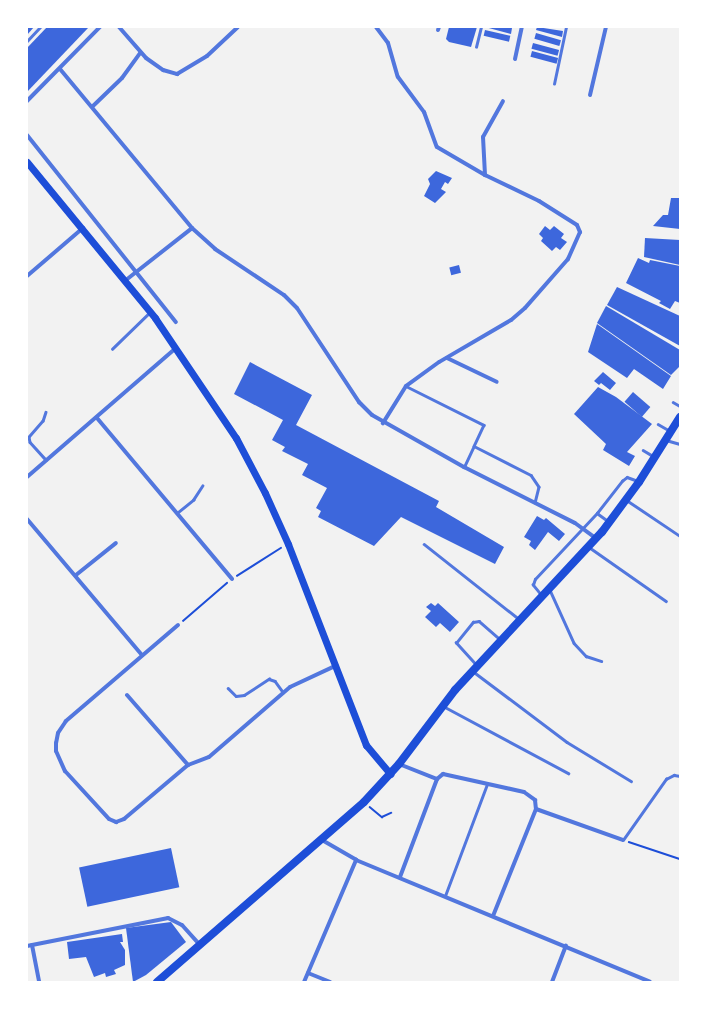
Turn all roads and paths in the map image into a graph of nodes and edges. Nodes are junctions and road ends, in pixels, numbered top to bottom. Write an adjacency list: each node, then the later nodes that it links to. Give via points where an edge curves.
1 (40, 27): 10 (lane)
2 (100, 27): 14 (street)
3 (119, 27): 12 (street)
4 (238, 27): 12 (street, via 207,56 177,74 163,70)
5 (376, 27): 22 (street, via 388,43 398,77 424,112 437,147)
6 (481, 27): 11 (lane)
7 (522, 27): 13 (street)
8 (566, 27): 15 (lane)
9 (606, 27): 16 (street)
10 (27, 41)
11 (476, 47)
12 (140, 53): 19 (street, via 122,78)
13 (515, 59)
14 (60, 69): 17 (street); 19 (street)
15 (554, 84)
16 (590, 95)
17 (27, 101)
18 (503, 101): 22 (street, via 483,137)
19 (93, 106): 24 (street)
20 (27, 135): 25 (street)
21 (27, 162): 23 (main road)
22 (485, 175): 32 (street, via 539,201 577,225 580,232 568,259 525,308 488,335)
23 (83, 228): 26 (street); 27 (main road)
24 (192, 228): 25 (street); 40 (street, via 215,249 284,295 297,308 359,402)
25 (136, 272): 27 (street); 29 (street)
26 (27, 276)
27 (126, 280): 28 (main road)
28 (151, 312): 30 (main road); 31 (lane)
29 (176, 322)
30 (177, 348): 39 (street); 63 (main road, via 236,438 265,492)
31 (112, 349)
32 (447, 358): 33 (street); 34 (street)
33 (497, 382)
34 (406, 386): 40 (street); 45 (lane, via 484,425)
35 (673, 402): 36 (lane)
36 (680, 406)
37 (46, 412): 48 (lane, via 43,421 29,438)
38 (680, 417): 42 (main road)
39 (96, 418): 48 (street); 55 (street)
40 (384, 423): 49 (street)
41 (658, 424): 42 (lane)
42 (671, 432): 43 (main road)
43 (666, 440): 44 (lane); 47 (main road)
44 (680, 444)
45 (474, 446): 49 (lane); 54 (lane, via 536,480 540,487)
46 (643, 450): 47 (lane)
47 (655, 457): 51 (main road)
48 (47, 461): 50 (street)
49 (464, 467): 54 (street)
50 (27, 477)
51 (639, 482): 53 (main road); 56 (lane, via 627,477)
52 (202, 486): 55 (lane, via 193,500)
53 (626, 500): 58 (main road); 60 (lane)
54 (535, 503): 59 (street)
55 (177, 513): 67 (street)
56 (598, 513): 58 (lane); 59 (lane)
57 (27, 519): 66 (street)
58 (610, 522): 61 (main road)
59 (583, 528): 61 (street); 69 (lane, via 535,579 533,586)
60 (680, 536)
61 (596, 538): 65 (main road)
62 (116, 543): 66 (street)
63 (288, 544): 67 (path); 76 (main road)
64 (424, 544): 71 (lane)
65 (589, 547): 68 (main road); 70 (lane)
66 (76, 575): 74 (street)
67 (232, 579): 72 (path)
68 (549, 588): 69 (main road); 75 (lane, via 574,642 586,656)
69 (542, 596): 71 (main road)
70 (666, 601)
71 (519, 619): 73 (main road)
72 (178, 625): 74 (street)
73 (500, 639): 77 (main road); 77 (lane, via 479,621 473,622 456,643)
74 (142, 655): 83 (street, via 61,727 56,743 60,761 82,790 109,819 116,822 124,819)
75 (601, 661)
76 (335, 666): 79 (street); 85 (main road, via 366,745)
77 (474, 668): 81 (main road); 88 (lane, via 567,742)
78 (228, 688): 79 (lane, via 236,696 244,696 268,679 275,681)
79 (283, 692): 83 (street, via 209,757)
80 (128, 695): 83 (street)
81 (443, 705): 82 (main road); 84 (lane)
82 (399, 764): 85 (main road); 87 (street)
83 (188, 765)
84 (568, 773)
85 (390, 774): 90 (main road)
86 (680, 776): 94 (lane, via 674,775 666,779)
87 (437, 779): 89 (street, via 443,774 450,774); 97 (street)
88 (631, 781)
89 (488, 783): 91 (street, via 530,795 535,800); 98 (lane)
90 (364, 802): 92 (path, via 382,817); 93 (main road)
91 (536, 809): 94 (street); 99 (street)
92 (391, 813)
93 (322, 840): 96 (street); 101 (main road)
94 (624, 840): 95 (path)
95 (680, 859)
96 (356, 860): 97 (street); 103 (street)
97 (400, 877): 98 (street)
98 (445, 896): 99 (street)
99 (493, 916): 102 (street)
100 (29, 945): 101 (street, via 168,918 182,926); 104 (street)
101 (200, 945): 105 (main road)
102 (566, 946): 108 (street); 109 (street)
103 (308, 973): 106 (street); 107 (street)
104 (39, 982)
105 (157, 982)
106 (304, 982)
107 (330, 982)
108 (552, 982)
109 (650, 982)

